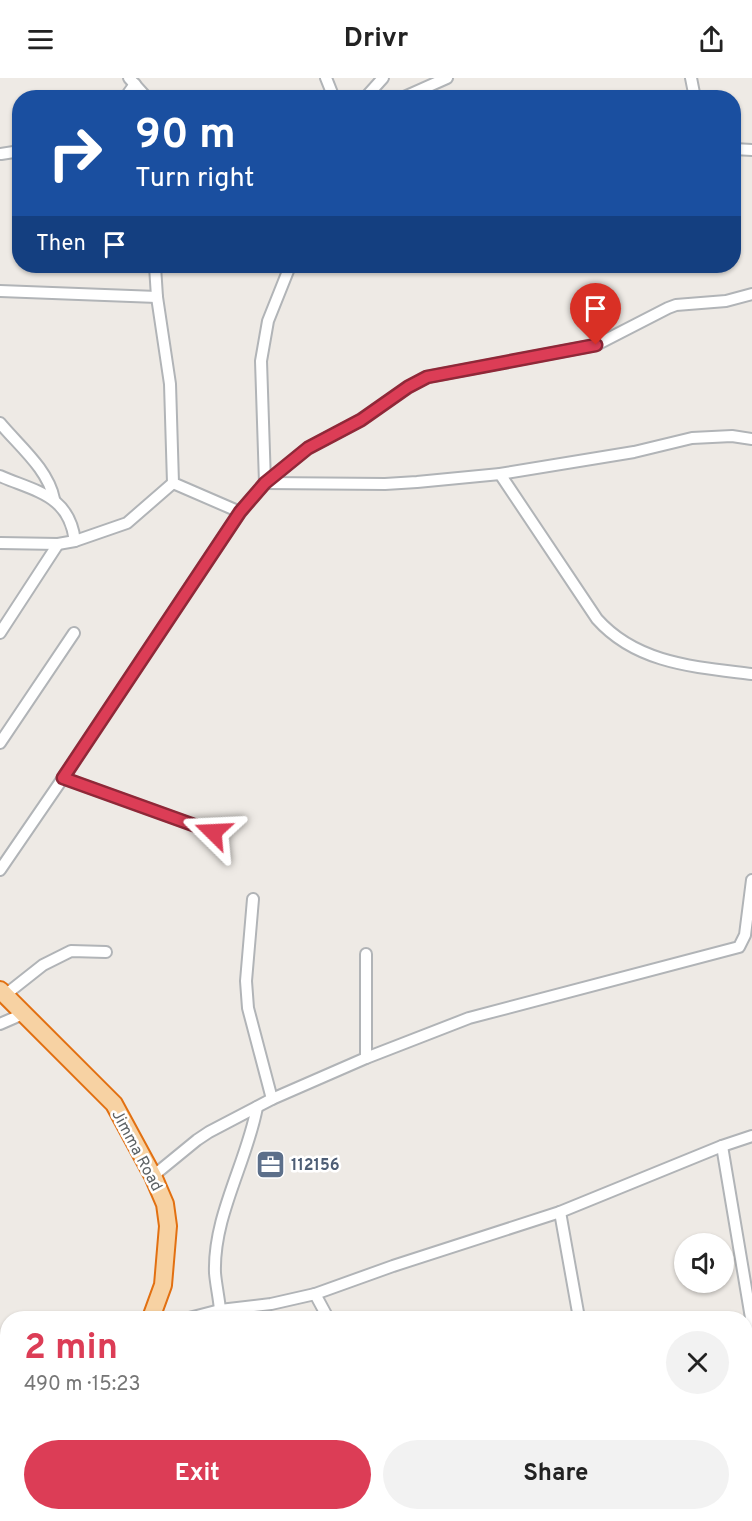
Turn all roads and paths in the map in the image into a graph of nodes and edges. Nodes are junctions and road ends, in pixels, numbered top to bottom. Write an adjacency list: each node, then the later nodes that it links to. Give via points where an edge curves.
1 (383, 78): 3 (street)
2 (447, 78): 4 (street)
3 (372, 90)
4 (420, 90)
5 (155, 273): 9 (street)
6 (287, 273): 15 (street, via 268,321 261,361)
7 (0, 291): 9 (street)
8 (752, 294): 15 (street, via 668,308 581,349 427,377 361,420 308,448)
9 (157, 297): 14 (street, via 170,384)
10 (0, 423): 16 (street, via 43,472)
11 (752, 439): 12 (street, via 692,438 634,452)
12 (500, 474): 15 (street, via 386,484); 23 (street, via 607,631 645,654 666,661)
13 (0, 476): 16 (street)
14 (173, 483): 17 (street); 18 (street, via 127,523)
15 (265, 483): 17 (street)
16 (54, 499): 18 (street, via 69,518)
17 (240, 512): 25 (street)
18 (75, 541): 20 (street)
19 (0, 543): 20 (street)
20 (58, 544): 21 (street)
21 (0, 633)
22 (74, 633): 24 (street)
23 (752, 674)
24 (0, 743)
25 (63, 778): 26 (street); 27 (street)
26 (213, 832)
27 (4, 854): 28 (street)
28 (0, 870)
29 (752, 880): 36 (street, via 746,935 739,947 469,1018)
30 (253, 899): 37 (street, via 246,981 248,1008)
31 (106, 952): 33 (street, via 71,951)
32 (366, 954): 36 (street)
33 (2, 992): 34 (highway, Jimma Road)
34 (23, 1014): 35 (street); 41 (highway, Jimma Road, via 114,1104)
35 (0, 1024)
36 (366, 1058): 37 (street)
37 (272, 1099): 38 (street)
38 (257, 1107): 41 (street, via 197,1140); 44 (street, via 223,1217 215,1272)
39 (752, 1136): 40 (street)
40 (722, 1146): 42 (street); 49 (street)
41 (153, 1176): 45 (highway, Jimma Road, via 165,1204 168,1226 163,1285)
42 (560, 1212): 43 (street); 48 (street)
43 (315, 1294): 44 (street); 47 (street)
44 (220, 1310): 46 (street)
45 (154, 1311)
46 (216, 1311)
47 (324, 1311)
48 (578, 1311)
49 (750, 1311)

